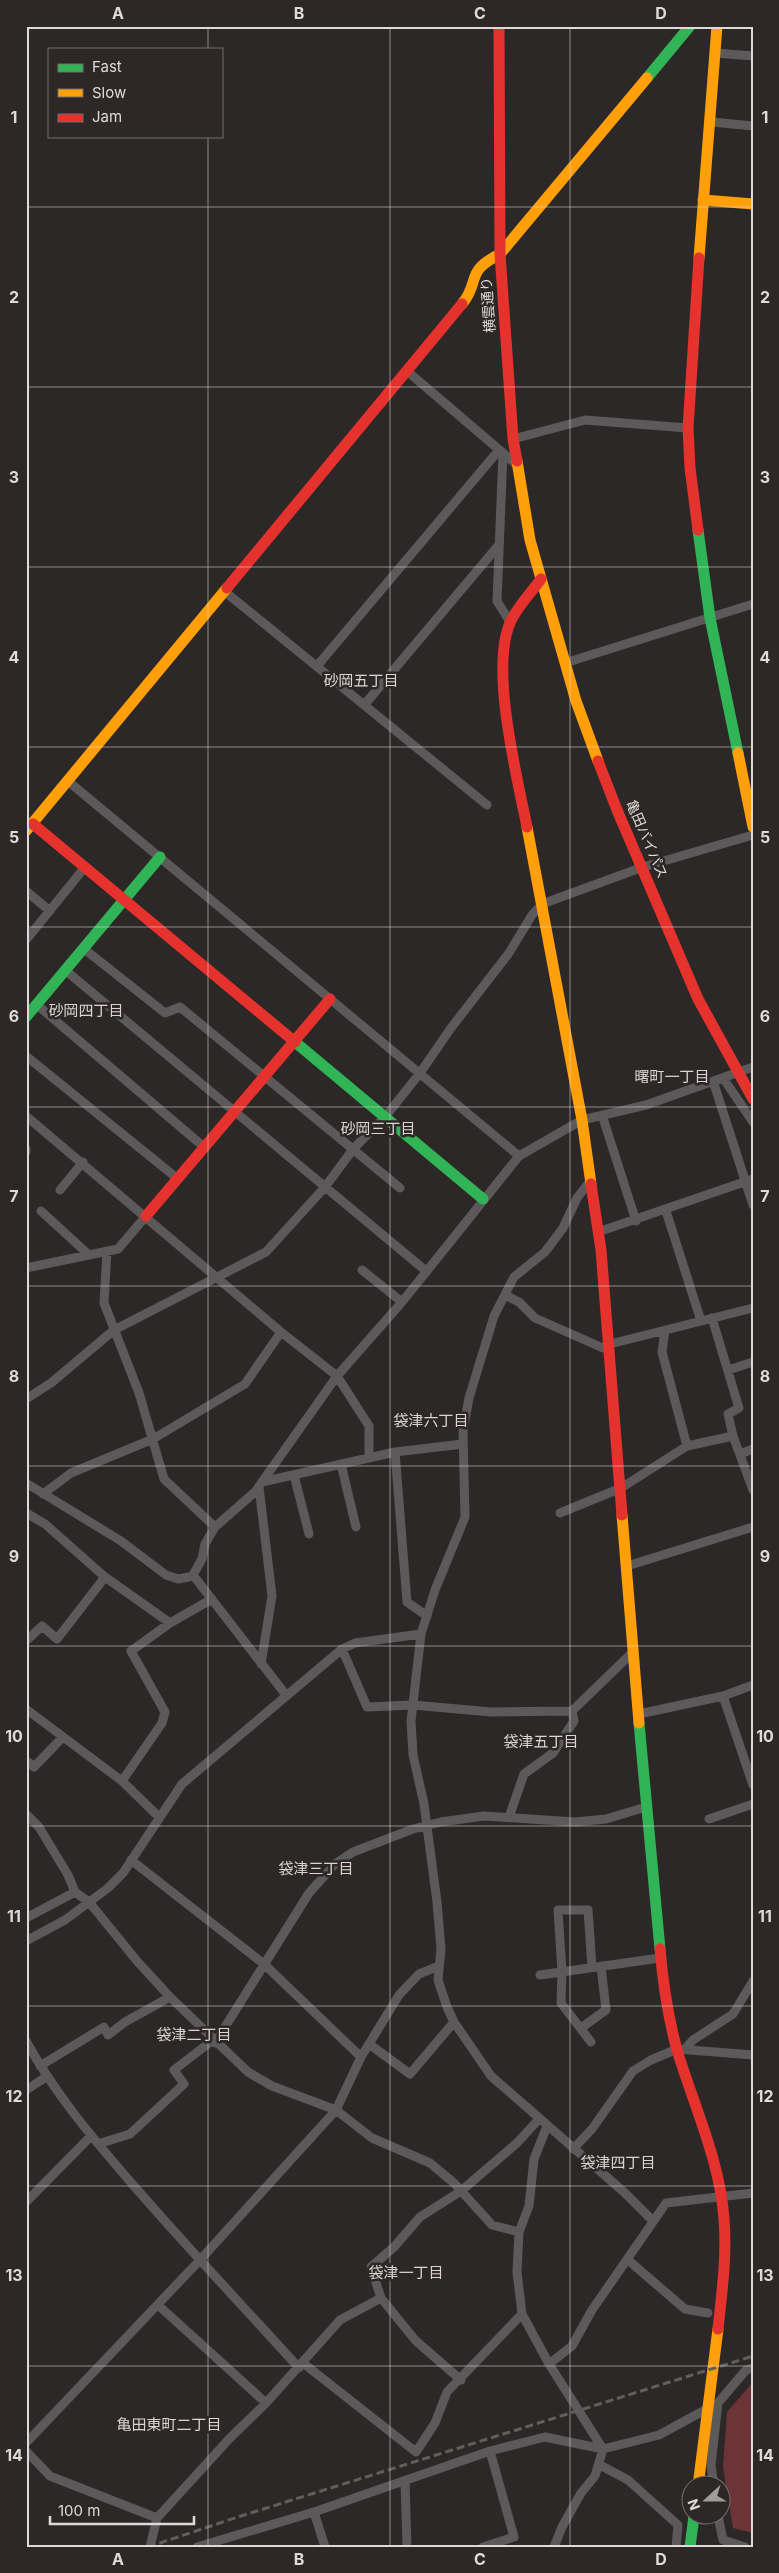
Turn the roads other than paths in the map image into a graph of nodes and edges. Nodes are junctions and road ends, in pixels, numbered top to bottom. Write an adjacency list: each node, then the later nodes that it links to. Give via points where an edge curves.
1 (499, 26): 10 (street, 横雲通り)
2 (690, 26): 10 (street)
3 (718, 26): 4 (street)
4 (716, 53): 5 (street); 6 (street)
5 (753, 56)
6 (712, 122): 7 (street); 8 (street)
7 (753, 126)
8 (703, 200): 9 (street); 12 (street)
9 (753, 204)
10 (500, 254): 11 (street, via 474,271 468,297); 13 (street, 横雲通り)
11 (407, 371): 14 (street); 18 (street)
12 (688, 428): 13 (street, via 585,420); 20 (street, via 690,468)
13 (514, 439): 15 (street, 横雲通り)
14 (501, 451): 15 (street); 16 (street); 23 (street)
15 (517, 465): 17 (street, 横雲通り, via 524,515)
16 (498, 546): 21 (street, via 497,600); 24 (street)
17 (541, 579): 21 (street); 22 (street, 亀田バイパス)
18 (224, 591): 23 (street); 25 (street)
19 (753, 604): 20 (street)
20 (710, 618): 22 (street); 27 (street)
21 (510, 622): 35 (street, via 502,648 502,677 516,771)
22 (565, 663): 32 (street, 亀田バイパス, via 617,810)
23 (317, 666): 24 (street)
24 (365, 704): 26 (street)
25 (69, 782): 28 (street); 30 (street)
26 (487, 805)
27 (753, 827)
28 (29, 828): 31 (street)
29 (753, 835): 32 (street)
30 (160, 857): 34 (street); 40 (street)
31 (84, 867): 34 (street); 36 (street)
32 (643, 867): 35 (street); 45 (street, 亀田バイパス, via 698,999)
33 (26, 891): 36 (street)
34 (124, 900): 38 (street); 42 (street)
35 (542, 904): 46 (street); 55 (street)
36 (50, 911): 37 (street)
37 (26, 940)
38 (83, 948): 39 (street); 47 (street, via 165,1013 180,1007)
39 (65, 970): 41 (street); 51 (street)
40 (330, 999): 42 (street); 46 (street)
41 (30, 1010): 57 (street)
42 (294, 1041): 47 (street); 54 (street)
43 (26, 1056): 61 (street)
44 (753, 1067): 45 (street)
45 (738, 1072): 48 (street); 50 (street, 亀田バイパス)
46 (420, 1073): 54 (street); 59 (street)
47 (266, 1075): 51 (street); 58 (street)
48 (723, 1078): 49 (street); 56 (street)
49 (713, 1081): 52 (street, via 646,1106); 63 (street)
50 (753, 1100)
51 (235, 1111): 57 (street); 64 (street)
52 (602, 1115): 55 (street); 72 (street)
53 (26, 1116): 60 (street)
54 (385, 1117): 58 (street); 67 (street)
55 (582, 1120): 59 (street); 62 (street)
56 (753, 1122)
57 (204, 1147): 61 (street)
58 (354, 1148): 64 (street); 65 (street)
59 (519, 1156): 67 (street)
60 (83, 1162): 66 (street); 71 (street)
61 (178, 1178): 71 (street)
62 (591, 1180): 73 (street); 80 (street, via 577,1198 563,1228 545,1252 514,1277)
63 (749, 1181): 68 (street); 70 (street)
64 (325, 1187): 78 (street); 79 (street, via 266,1252)
65 (400, 1188)
66 (60, 1190)
67 (483, 1199): 78 (street)
68 (753, 1205)
69 (41, 1211): 75 (street)
70 (666, 1211): 72 (street); 84 (street)
71 (146, 1216): 74 (street, via 118,1249); 79 (street)
72 (636, 1220): 73 (street)
73 (598, 1232): 88 (street)
74 (107, 1251): 75 (street); 85 (street, via 104,1303)
75 (89, 1255): 76 (street)
76 (26, 1268)
77 (362, 1270): 81 (street)
78 (426, 1271): 81 (street)
79 (217, 1275): 85 (street); 87 (street)
80 (505, 1296): 88 (street, via 519,1302 535,1318 603,1348); 95 (street, via 494,1316 469,1398)
81 (402, 1302): 91 (street)
82 (753, 1308): 83 (street)
83 (712, 1318): 84 (street); 90 (street)
84 (701, 1321): 86 (street)
85 (114, 1330): 92 (street, via 51,1383); 94 (street)
86 (665, 1330): 88 (street); 96 (street, via 662,1352)
87 (281, 1332): 91 (street); 94 (street, via 245,1384)
88 (610, 1344): 105 (street)
89 (753, 1362): 90 (street)
90 (728, 1370): 93 (street, via 739,1408 728,1414)
91 (337, 1376): 100 (street, via 368,1426); 104 (street)
92 (26, 1399)
93 (733, 1436): 96 (street); 99 (street)
94 (153, 1439): 107 (street, via 71,1473); 110 (street, via 164,1479)
95 (463, 1444): 98 (street); 118 (street, via 466,1517)
96 (687, 1446): 105 (street)
97 (753, 1449): 99 (street)
98 (395, 1452): 100 (street); 118 (street, via 407,1602)
99 (740, 1454): 106 (street)
100 (369, 1458): 101 (street)
101 (341, 1464): 102 (street); 112 (street)
102 (294, 1475): 104 (street); 113 (street)
103 (26, 1483): 107 (street)
104 (261, 1484): 110 (street); 124 (street, via 272,1596)
105 (621, 1488): 109 (street); 114 (street)
106 (753, 1490)
107 (43, 1494): 115 (street, via 121,1541 166,1575 178,1579)
108 (26, 1513): 116 (street, via 45,1524)
109 (560, 1513)
110 (215, 1527): 115 (street)
111 (753, 1527): 114 (street)
112 (356, 1528)
113 (309, 1534)
114 (627, 1566): 123 (street)
115 (193, 1575): 117 (street)
116 (106, 1577): 119 (street); 121 (street, via 56,1639 42,1626)
117 (212, 1599): 119 (street); 124 (street)
118 (427, 1616): 120 (street)
119 (170, 1623): 134 (street, via 131,1651 165,1712 162,1723)
120 (421, 1634): 122 (street, via 355,1643); 128 (street)
121 (26, 1641)
122 (342, 1649): 126 (street); 128 (street, via 367,1707)
123 (634, 1651): 130 (street); 131 (street)
124 (262, 1664): 126 (street)
125 (753, 1685): 127 (street)
126 (286, 1695): 139 (street, via 182,1784)
127 (723, 1696): 131 (street); 135 (street)
128 (413, 1705): 130 (street, via 491,1712); 142 (street, via 413,1755 424,1804)
129 (26, 1709): 132 (street)
130 (572, 1711): 140 (street, via 574,1721 554,1753 524,1774)
131 (639, 1714): 137 (street)
132 (63, 1737): 133 (street, via 34,1767 28,1762); 134 (street)
133 (26, 1765)
134 (122, 1782): 139 (street)
135 (753, 1785)
136 (753, 1804): 141 (street)
137 (646, 1807): 140 (street, via 606,1819 575,1822); 148 (street)
138 (26, 1814): 144 (street, via 44,1835)
139 (159, 1817): 143 (street)
140 (509, 1817): 142 (street, via 484,1816)
141 (709, 1819)
142 (425, 1826): 149 (street, via 353,1852 335,1864 309,1893); 150 (street, via 437,1902 441,1949)
143 (131, 1860): 145 (street, via 108,1888); 149 (street)
144 (75, 1892): 145 (street); 146 (street)
145 (89, 1902): 147 (street, via 65,1920); 155 (street)
146 (26, 1918)
147 (27, 1940)
148 (660, 1958): 151 (street); 162 (street, via 664,1994)
149 (264, 1964): 159 (street); 164 (street)
150 (439, 1966): 156 (street, via 438,1980); 161 (street, via 419,1974 399,1995)
151 (597, 1967): 152 (street); 152 (street, via 588,1910 558,1910); 157 (street, via 606,2010)
152 (562, 1972): 153 (street); 157 (street, via 561,2003)
153 (540, 1975)
154 (753, 1981): 162 (street, via 733,2014)
155 (170, 1997): 159 (street); 165 (street, via 108,2035 104,2027)
156 (454, 2022): 161 (street, via 410,2074); 169 (street, via 491,2076)
157 (580, 2028): 160 (street)
158 (26, 2041): 165 (street)
159 (214, 2042): 168 (street, via 248,2072 272,2086); 172 (street, via 174,2070 184,2084 130,2134)
160 (591, 2042)
161 (370, 2044): 164 (street)
162 (681, 2049): 163 (street); 173 (street, via 633,2071 592,2129); 176 (street)
163 (753, 2055)
164 (361, 2057): 168 (street)
165 (40, 2066): 166 (street)
166 (46, 2077): 167 (street); 171 (street)
167 (26, 2090)
168 (336, 2110): 174 (street, via 372,2138 430,2163); 180 (street)
169 (539, 2119): 170 (street); 174 (street, via 518,2143)
170 (548, 2126): 173 (street); 179 (street, via 534,2159 530,2206)
171 (90, 2136): 172 (street); 177 (street)
172 (98, 2144): 180 (street)
173 (573, 2149): 178 (street)
174 (461, 2191): 179 (street, via 492,2225); 182 (street, via 420,2217 371,2267)
175 (753, 2193): 176 (street)
176 (721, 2198): 178 (street, via 666,2203); 197 (street, via 724,2280)
177 (26, 2202)
178 (653, 2221): 181 (street)
179 (519, 2232): 185 (street, via 517,2272)
180 (200, 2260): 183 (street); 187 (street)
181 (628, 2260): 184 (street, via 684,2309); 186 (street, via 592,2310 572,2346)
182 (381, 2298): 187 (street, via 340,2320); 189 (street, via 416,2342)
183 (158, 2305): 190 (street); 192 (street)
184 (708, 2313)
185 (522, 2314): 186 (street); 189 (street)
186 (549, 2364): 193 (street)
187 (301, 2366): 189 (street, via 416,2452 435,2423 447,2392); 190 (street)
188 (753, 2368): 191 (street, via 746,2370)
189 (461, 2380)
190 (266, 2403): 201 (street)
191 (718, 2403): 193 (street, via 659,2435); 198 (street)
192 (26, 2443)
193 (603, 2449): 195 (street, via 545,2438); 196 (street)
194 (26, 2451): 201 (street, via 50,2476)
195 (490, 2451): 199 (street); 209 (street, via 514,2537)
196 (600, 2464): 210 (street, via 562,2526); 211 (street, via 628,2480 678,2525)
197 (699, 2476)
198 (713, 2476)
199 (405, 2481): 200 (street); 208 (street)
200 (314, 2512): 206 (street); 207 (street)
201 (157, 2518): 205 (street)
202 (693, 2526): 204 (street)
203 (720, 2526): 212 (street, via 723,2540)
204 (690, 2543)
205 (150, 2547)
206 (197, 2547)
207 (325, 2547)
208 (407, 2547)
209 (483, 2547)
210 (554, 2547)
211 (676, 2547)
212 (745, 2547)

